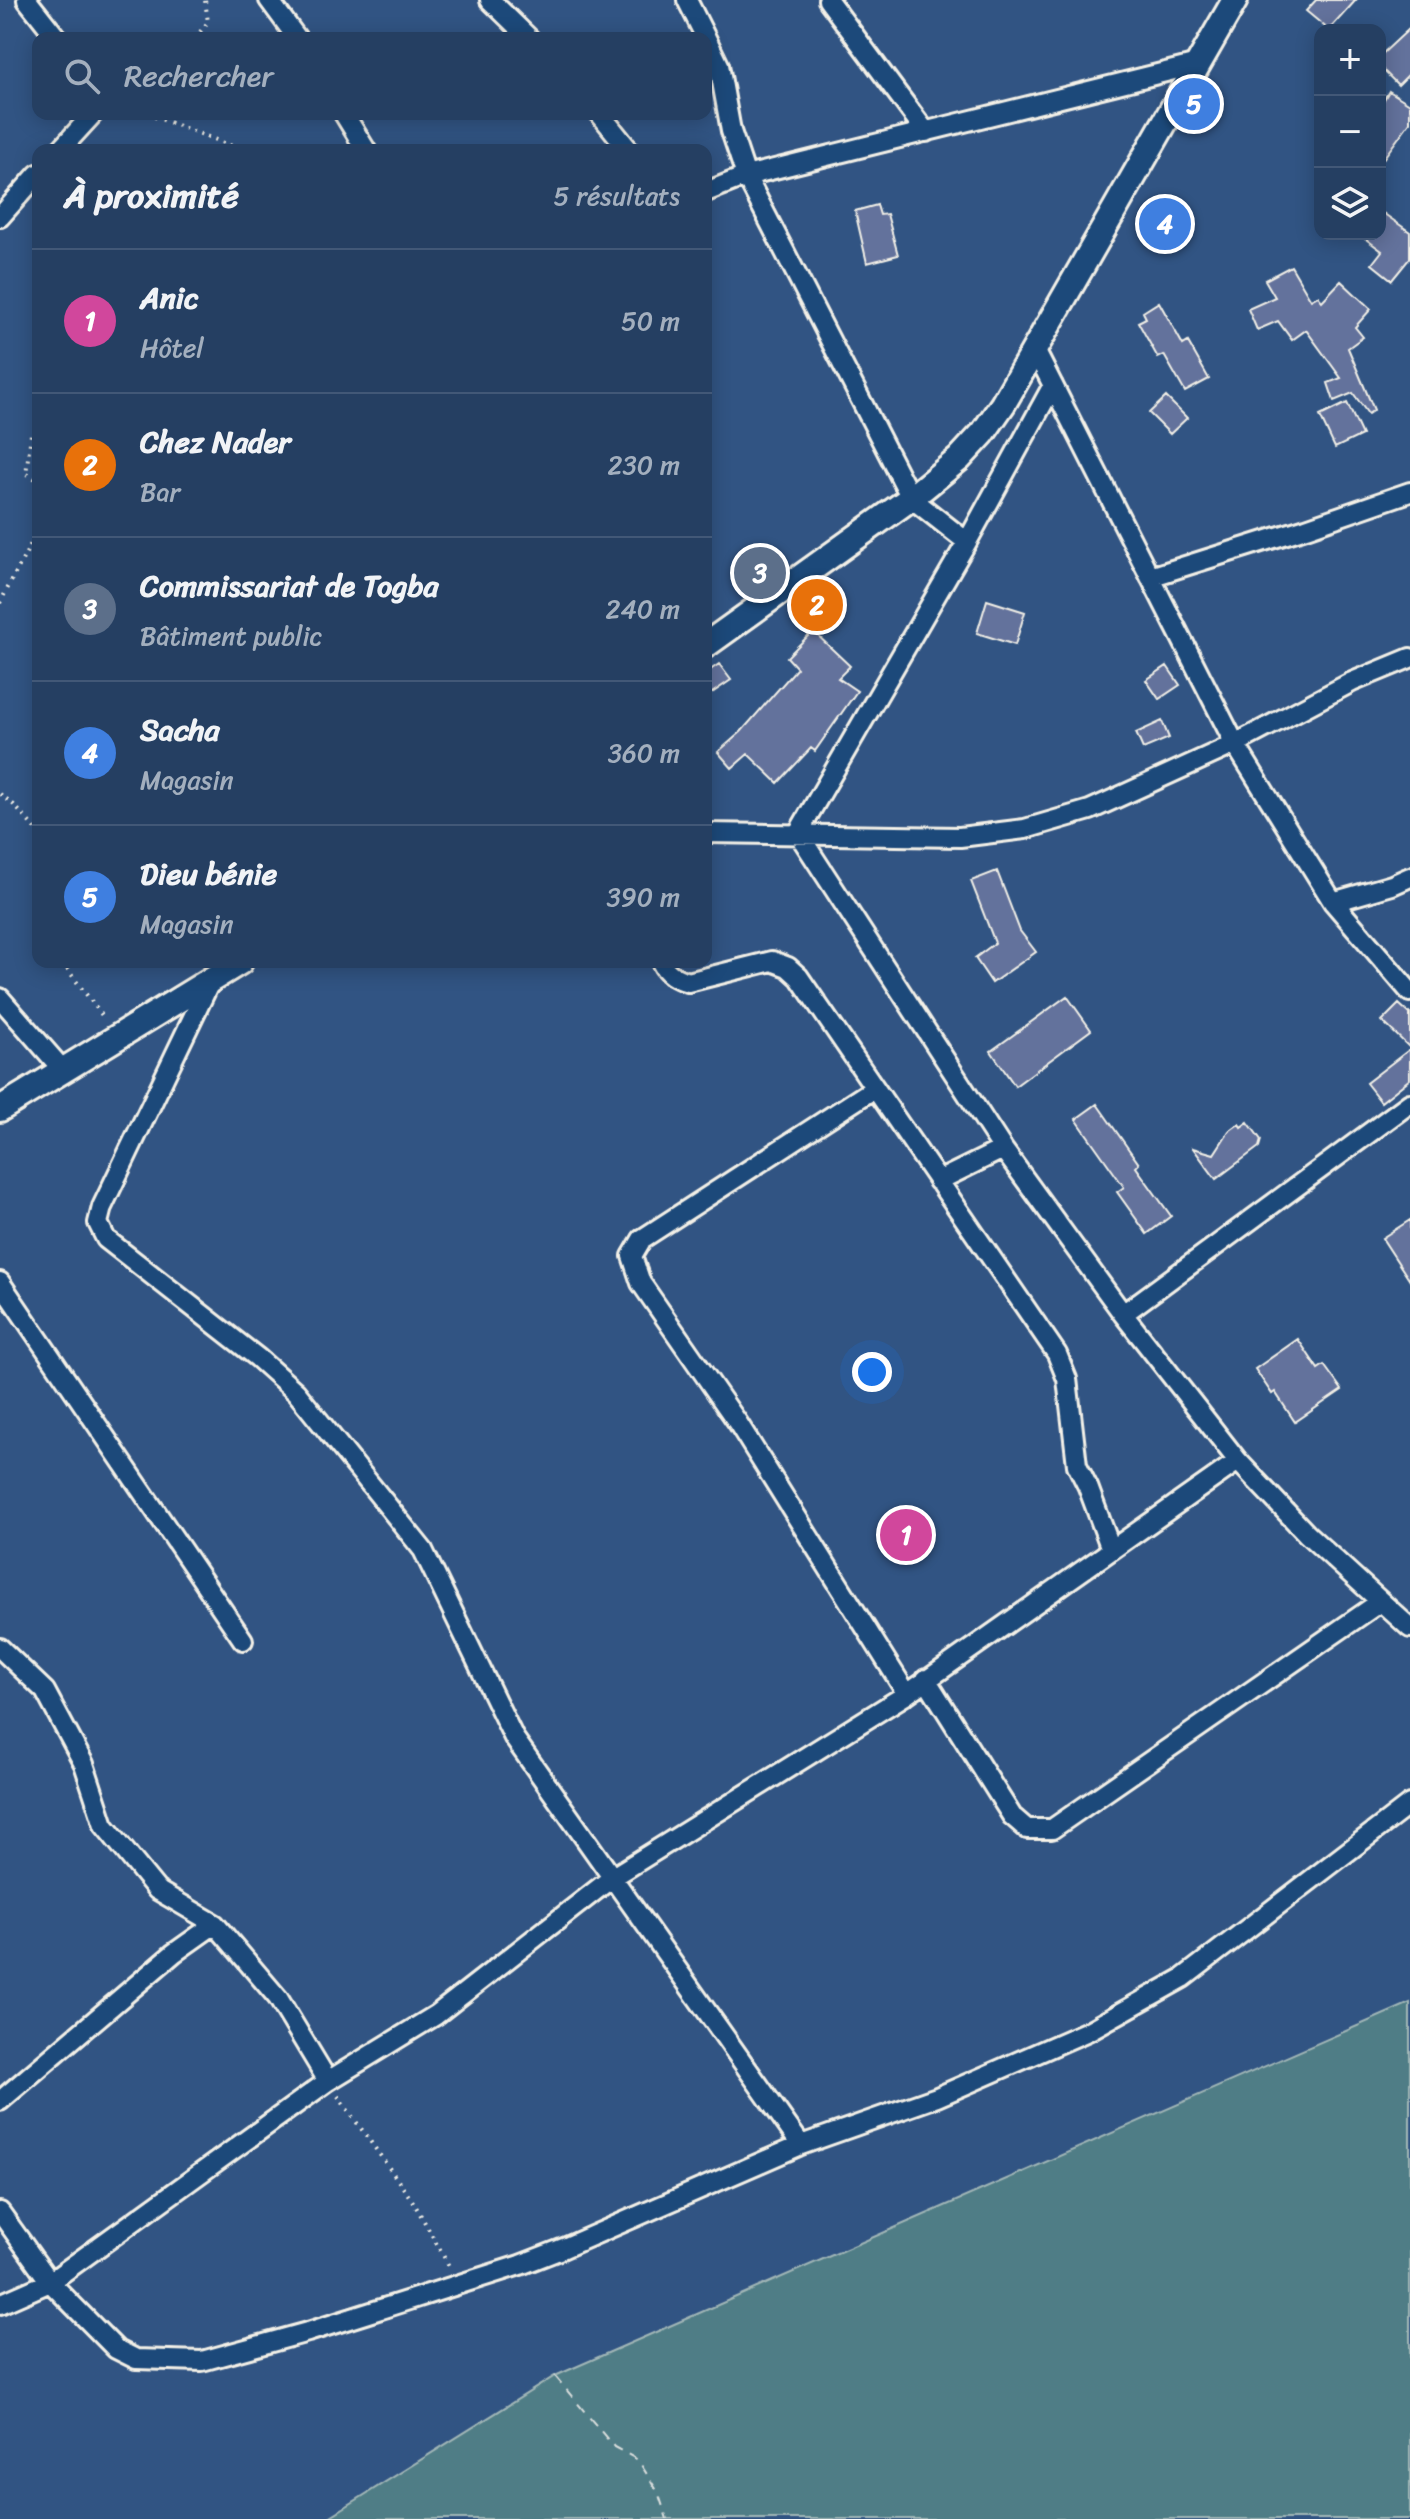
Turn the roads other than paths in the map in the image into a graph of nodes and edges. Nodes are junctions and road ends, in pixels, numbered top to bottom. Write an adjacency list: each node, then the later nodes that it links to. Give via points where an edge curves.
1 (27, 0): 7 (street)
2 (269, 0): 8 (street)
3 (490, 0): 9 (street)
4 (687, 0): 10 (street)
5 (828, 0): 16 (street)
6 (1235, 0): 12 (street)
7 (52, 32)
8 (293, 32)
9 (523, 32)
10 (703, 32)
11 (712, 50): 20 (street)
12 (1198, 64): 16 (street); 24 (street)
13 (88, 120): 17 (street)
14 (348, 120): 18 (street)
15 (605, 120): 19 (street)
16 (926, 132): 20 (street)
17 (66, 144)
18 (362, 144)
19 (624, 144)
20 (746, 176): 22 (street); 27 (street)
21 (32, 181): 23 (street)
22 (712, 190)
23 (0, 217)
24 (1035, 350): 25 (street); 27 (street, via 983,433)
25 (1053, 385): 28 (street); 29 (street)
26 (1410, 492): 29 (street)
27 (911, 498): 28 (street); 30 (street)
28 (967, 542): 34 (street)
29 (1150, 577): 32 (street)
30 (712, 641)
31 (1410, 658): 32 (street, via 1352,682)
32 (1235, 744): 34 (street, via 1090,810 1025,829 960,837); 36 (street)
33 (712, 833): 34 (street)
34 (798, 833): 46 (street)
35 (1410, 877): 36 (street)
36 (1333, 902): 40 (street)
37 (230, 968): 39 (street)
38 (664, 968): 43 (street, via 688,982 772,961 788,967)
39 (211, 980): 42 (street); 59 (street, via 98,1223 106,1239 296,1392 423,1550 514,1738)
40 (1410, 992)
41 (0, 998): 42 (street)
42 (62, 1069): 45 (street)
43 (875, 1088): 47 (street); 57 (street, via 642,1239 632,1256 641,1283 738,1423)
44 (1410, 1103): 49 (street)
45 (0, 1109)
46 (1003, 1149): 47 (street); 49 (street)
47 (938, 1181): 51 (street, via 1057,1354 1067,1379 1077,1465)
48 (0, 1282): 54 (street)
49 (1123, 1314): 50 (street)
50 (1238, 1461): 51 (street); 52 (street)
51 (1111, 1549): 56 (street)
52 (1380, 1602): 53 (street); 56 (street, via 1052,1829 1027,1829 1012,1816)
53 (1410, 1628)
54 (243, 1640)
55 (0, 1648): 60 (street, via 45,1691 84,1764 104,1825 157,1890)
56 (926, 1679): 57 (street)
57 (907, 1694): 59 (street)
58 (1410, 1804): 63 (street, via 1183,1978 1088,2031 937,2097)
59 (613, 1877): 61 (street, via 436,2015); 63 (street)
60 (215, 1924): 61 (street, via 278,1998); 62 (street)
61 (328, 2081): 65 (street)
62 (0, 2101)
63 (801, 2145): 65 (street, via 520,2265 202,2361 157,2362 116,2349)
64 (0, 2212): 65 (street)
65 (50, 2282): 66 (street)
66 (0, 2304)

